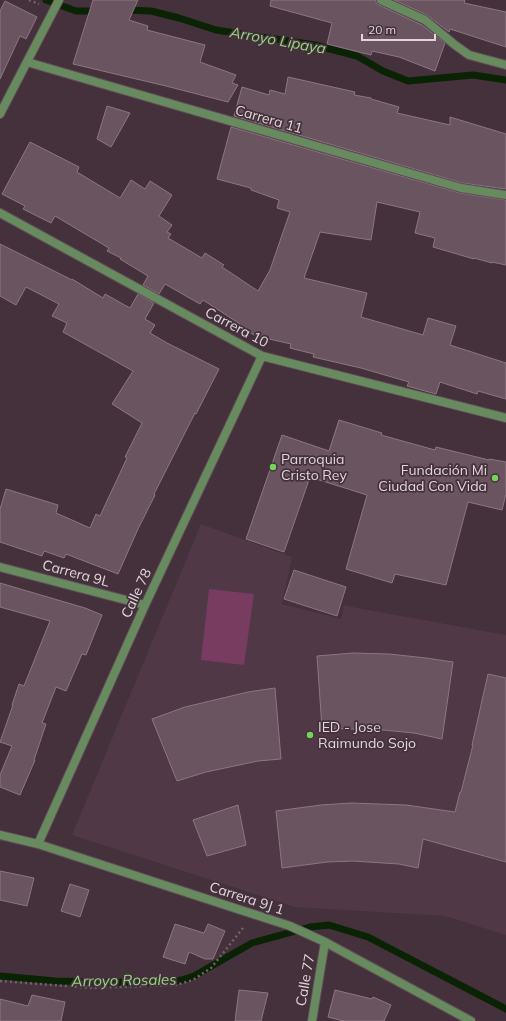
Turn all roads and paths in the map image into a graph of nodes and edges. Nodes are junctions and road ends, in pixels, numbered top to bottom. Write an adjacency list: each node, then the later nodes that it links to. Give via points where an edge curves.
1 (60, 0): 3 (street)
2 (381, 0): 4 (street, via 425,20 469,55)
3 (27, 62): 5 (street); 6 (street, Carrera 11, via 461,188)
4 (506, 65)
5 (0, 114)
6 (506, 195)
7 (0, 213): 8 (street, Carrera 10)
8 (262, 356): 9 (street, Carrera 10); 11 (street, Calle 78)
9 (506, 418)
10 (0, 567): 11 (street, Carrera 9L)
11 (145, 605): 13 (street, Calle 78)
12 (0, 835): 13 (street, Carrera 9J 1)
13 (38, 844): 14 (street, Carrera 9J 1)
14 (254, 915): 15 (street, Carrera 9J 1, via 290,926); 16 (path, via 212,968 193,980 176,985 92,988)
15 (325, 942): 17 (street, Calle 77); 18 (street, Carrera 9J 1)
16 (0, 981)
17 (312, 1021)
18 (471, 1021)

